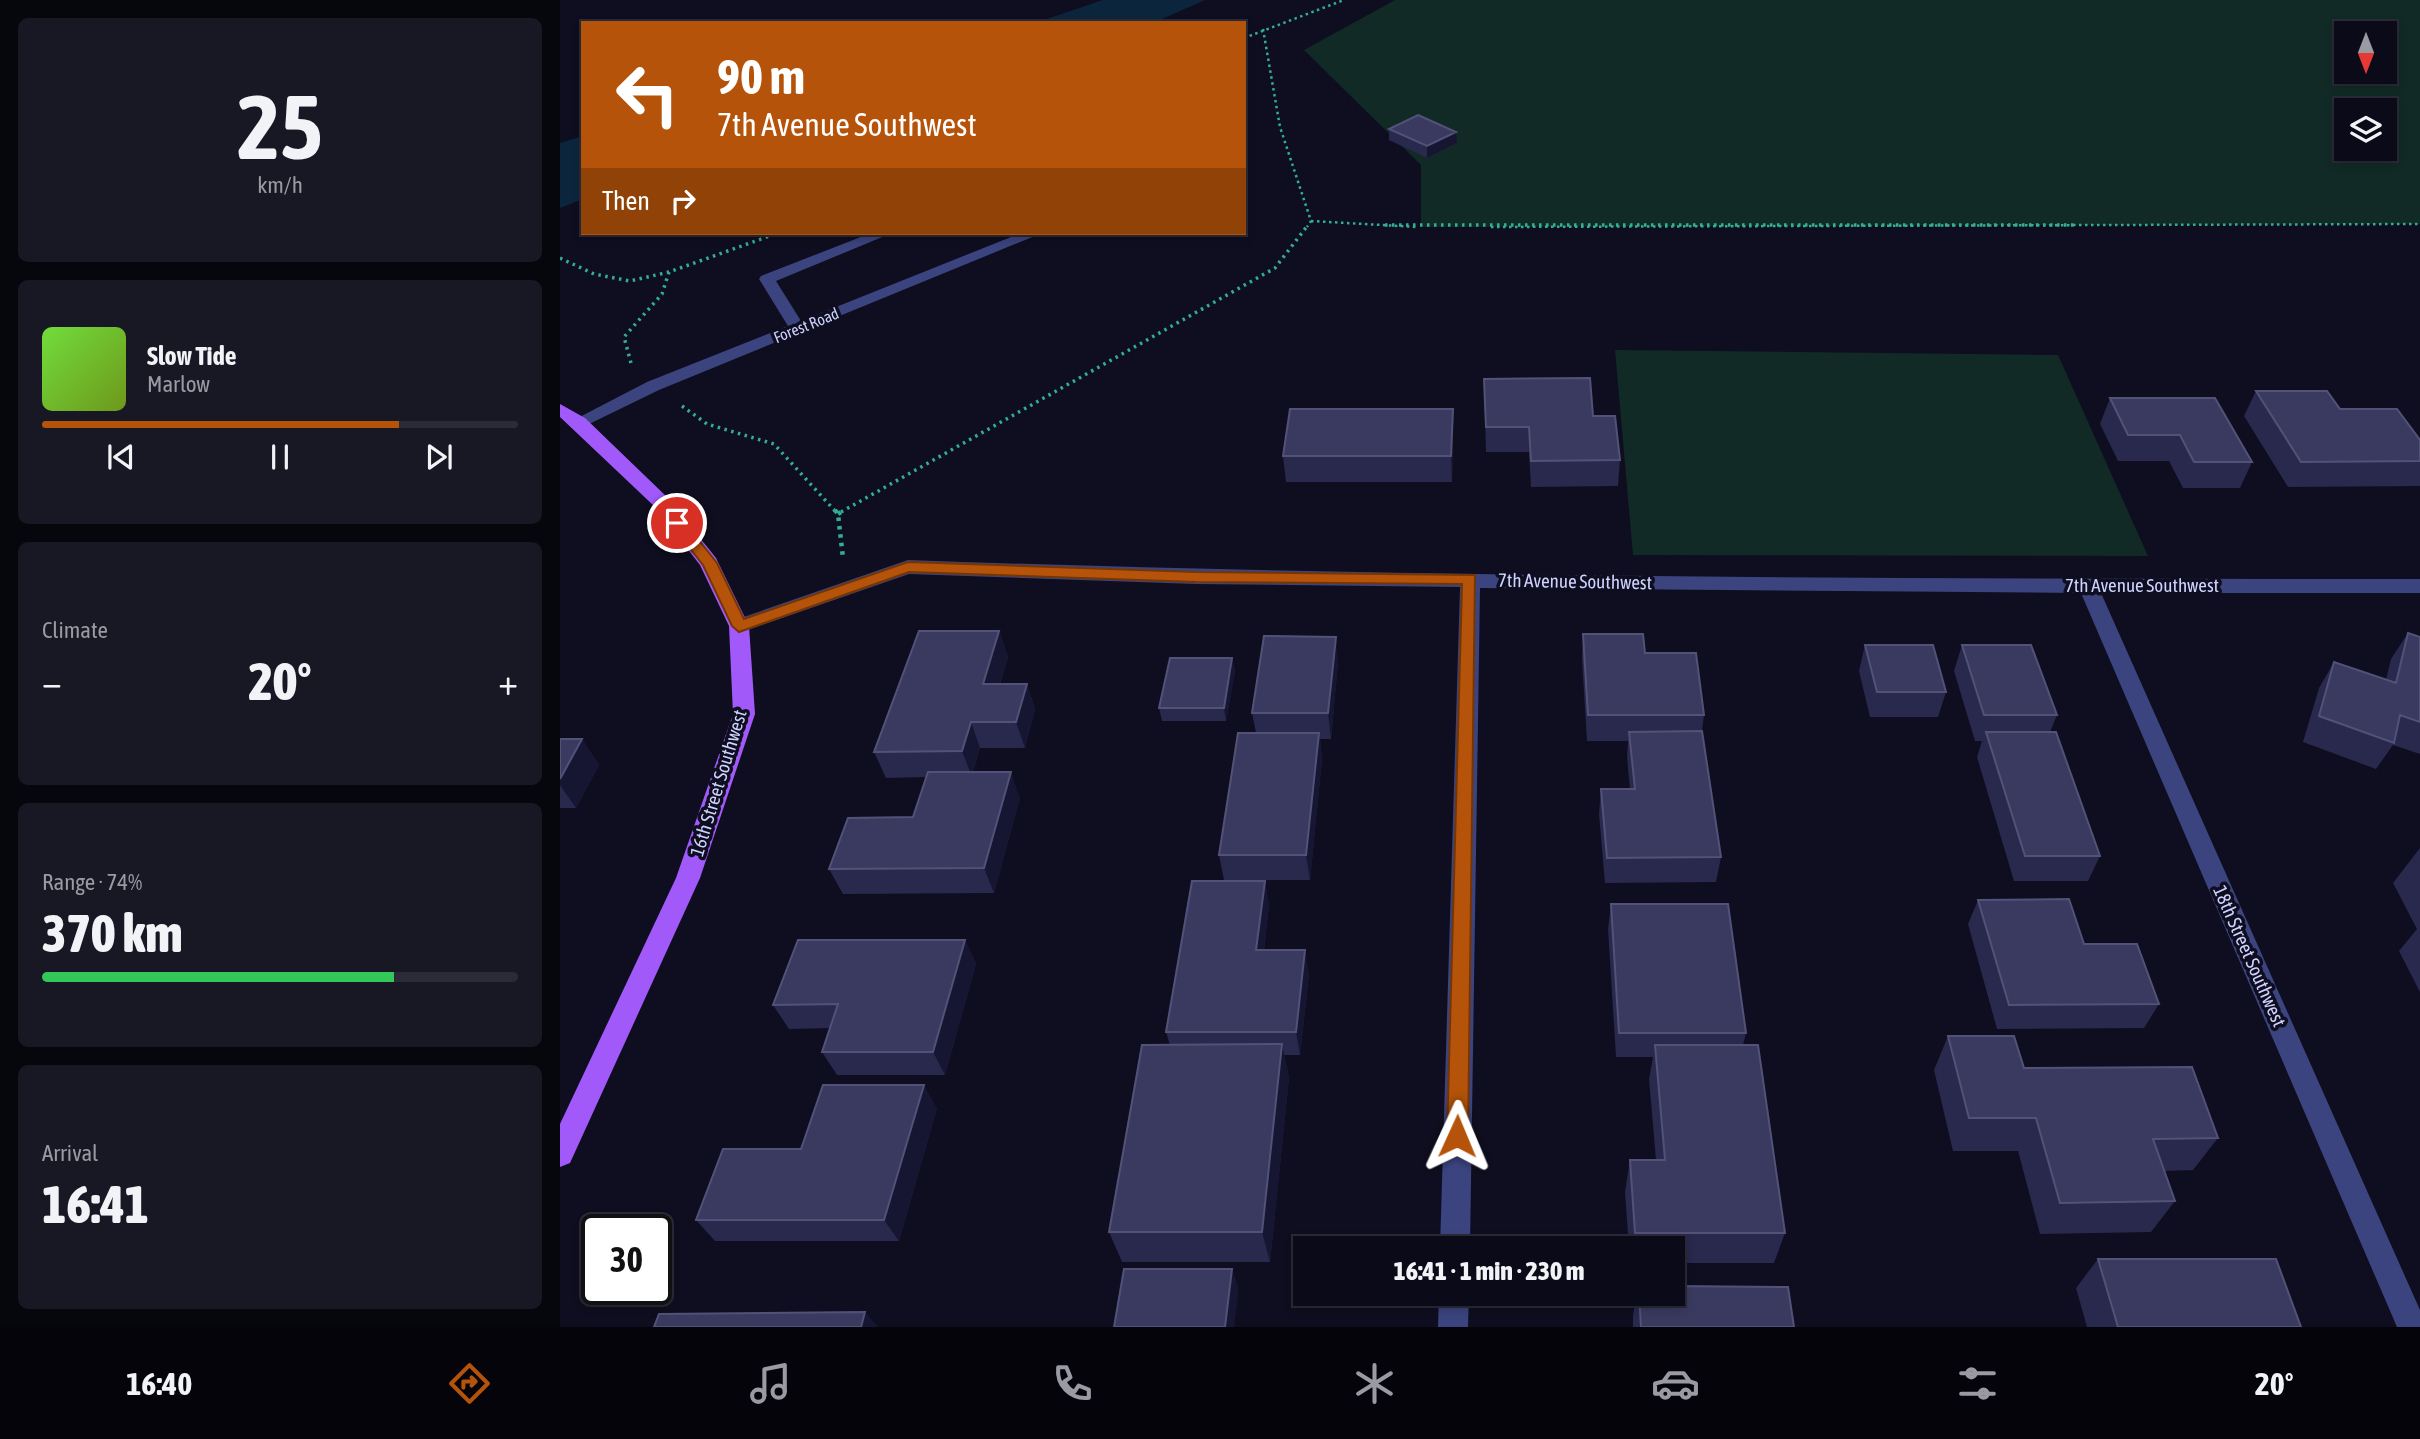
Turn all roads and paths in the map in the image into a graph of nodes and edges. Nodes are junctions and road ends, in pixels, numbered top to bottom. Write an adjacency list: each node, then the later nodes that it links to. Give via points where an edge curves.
1 (1343, 0): 2 (path)
2 (1263, 29): 3 (path); 4 (path, via 1270,92 1291,178)
3 (1246, 37)
4 (1311, 221): 5 (path, via 1421,227); 15 (path, via 1275,268)
5 (2420, 224)
6 (772, 235): 10 (path)
7 (879, 235): 11 (street, via 767,279)
8 (1029, 235): 11 (street, Forest Road)
9 (560, 258): 10 (path, via 594,274 630,281)
10 (669, 272): 12 (path, via 662,294 624,337 632,368)
11 (797, 328): 12 (street, Forest Road)
12 (653, 386): 14 (street, Forest Road); 15 (path, via 707,424 775,444)
13 (560, 409): 14 (main road, 16th Street Southwest)
14 (579, 422): 20 (main road, 16th Street Southwest, via 661,502 709,563)
15 (838, 514): 19 (path)
16 (1469, 579): 17 (street, 7th Avenue Southwest); 19 (street, 7th Avenue Southwest, via 1196,577 908,567); 22 (street)
17 (2088, 585): 18 (street, 7th Avenue Southwest); 25 (street, 18th Street Southwest)
18 (2420, 586)
19 (846, 589): 20 (street, 7th Avenue Southwest)
20 (739, 626): 21 (main road, 16th Street Southwest, via 744,714 688,878)
21 (560, 1154)
22 (1455, 1236)
23 (1454, 1306): 24 (street)
24 (1453, 1327)
25 (2412, 1327)

